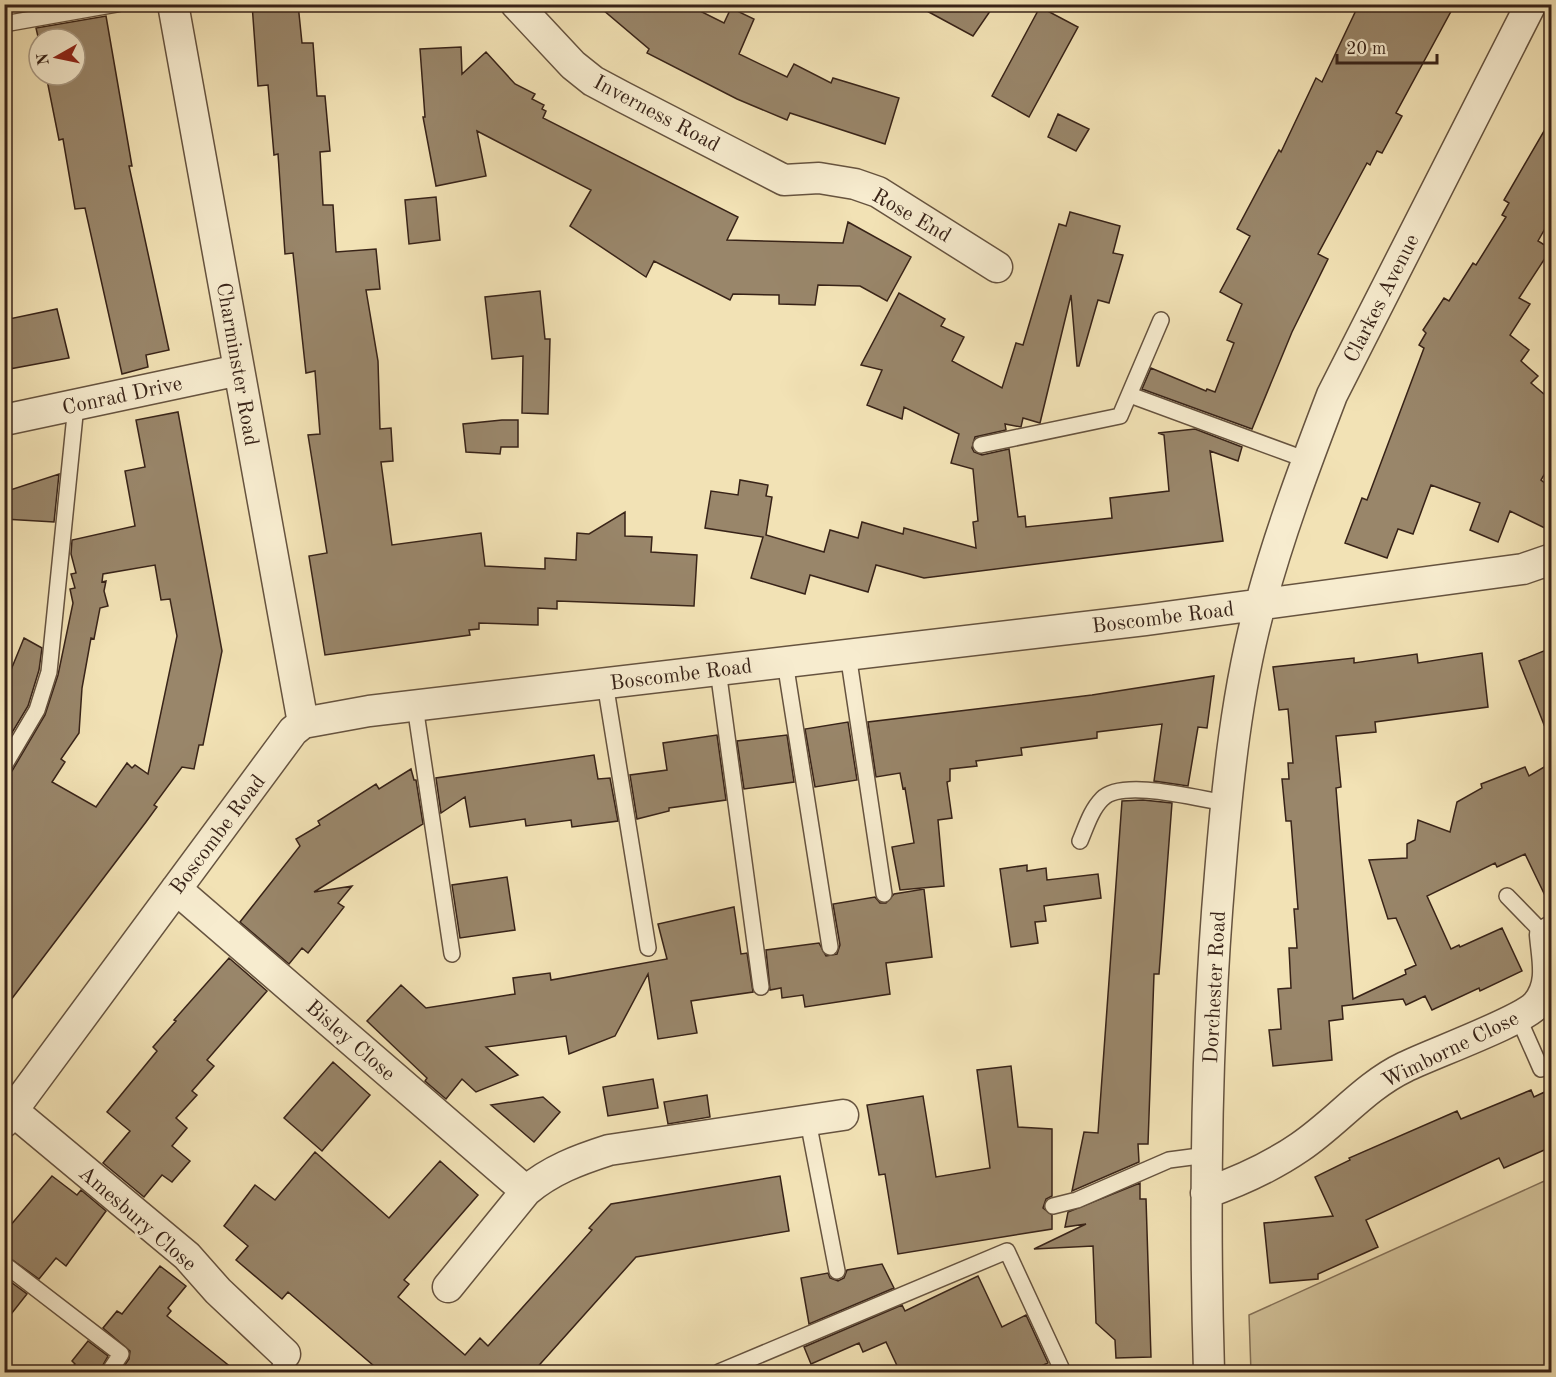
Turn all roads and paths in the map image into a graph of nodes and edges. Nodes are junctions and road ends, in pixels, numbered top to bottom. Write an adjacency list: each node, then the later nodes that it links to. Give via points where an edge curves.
1 (117, 4): 5 (lane)
2 (172, 4): 9 (street, Charminster Road)
3 (516, 4): 6 (street, Inverness Road, via 593,81)
4 (1531, 4): 14 (street, Clarkes Avenue, via 1332,394)
5 (4, 24)
6 (784, 180): 7 (street, Rose End, via 819,178 878,192)
7 (997, 267)
8 (1161, 320): 10 (lane)
9 (239, 370): 11 (street, Conrad Drive); 22 (street, Charminster Road)
10 (1130, 395): 13 (lane, via 1120,416); 14 (lane)
11 (76, 405): 12 (street, Conrad Drive); 23 (lane, via 50,672 38,710)
12 (4, 420)
13 (981, 445)
14 (1307, 460): 16 (street, Clarkes Avenue)
15 (1551, 559): 16 (street, Boscombe Road, via 1523,569)
16 (1260, 604): 17 (street, Boscombe Road); 24 (street, Dorchester Road, via 1239,706)
17 (848, 654): 18 (street, Boscombe Road); 27 (lane)
18 (785, 662): 19 (street, Boscombe Road); 30 (lane)
19 (718, 670): 20 (street, Boscombe Road); 33 (lane)
20 (605, 683): 21 (street, Boscombe Road); 31 (lane)
21 (415, 706): 22 (street, Boscombe Road); 32 (lane)
22 (303, 723): 26 (street, Boscombe Road, via 293,731)
23 (4, 766)
24 (1227, 803): 25 (lane, via 1123,789 1103,797); 39 (street, Dorchester Road, via 1216,919)
25 (1080, 840)
26 (176, 889): 37 (street, Boscombe Road); 40 (street, Bisley Close)
27 (885, 894)
28 (1507, 896): 29 (lane)
29 (1548, 933): 34 (street, Wimborne Close, via 1549,984 1536,1006)
30 (830, 947)
31 (648, 948)
32 (452, 954)
33 (761, 987)
34 (1518, 1017): 35 (lane); 41 (street, Wimborne Close, via 1403,1068 1372,1087 1301,1146 1252,1176)
35 (1541, 1070)
36 (843, 1114): 38 (street)
37 (9, 1117): 46 (street, Amesbury Close, via 187,1256)
38 (808, 1121): 40 (street, via 609,1150 573,1161); 44 (lane)
39 (1207, 1155): 41 (street, Dorchester Road); 42 (lane, via 1169,1160 1077,1200)
40 (526, 1191): 45 (street)
41 (1206, 1193): 50 (street, Dorchester Road)
42 (1053, 1206)
43 (4, 1264): 47 (lane, via 121,1354)
44 (837, 1271)
45 (448, 1287)
46 (282, 1363)
47 (109, 1372)
48 (718, 1372): 49 (lane, via 1007,1251)
49 (1063, 1372)
50 (1209, 1372)

